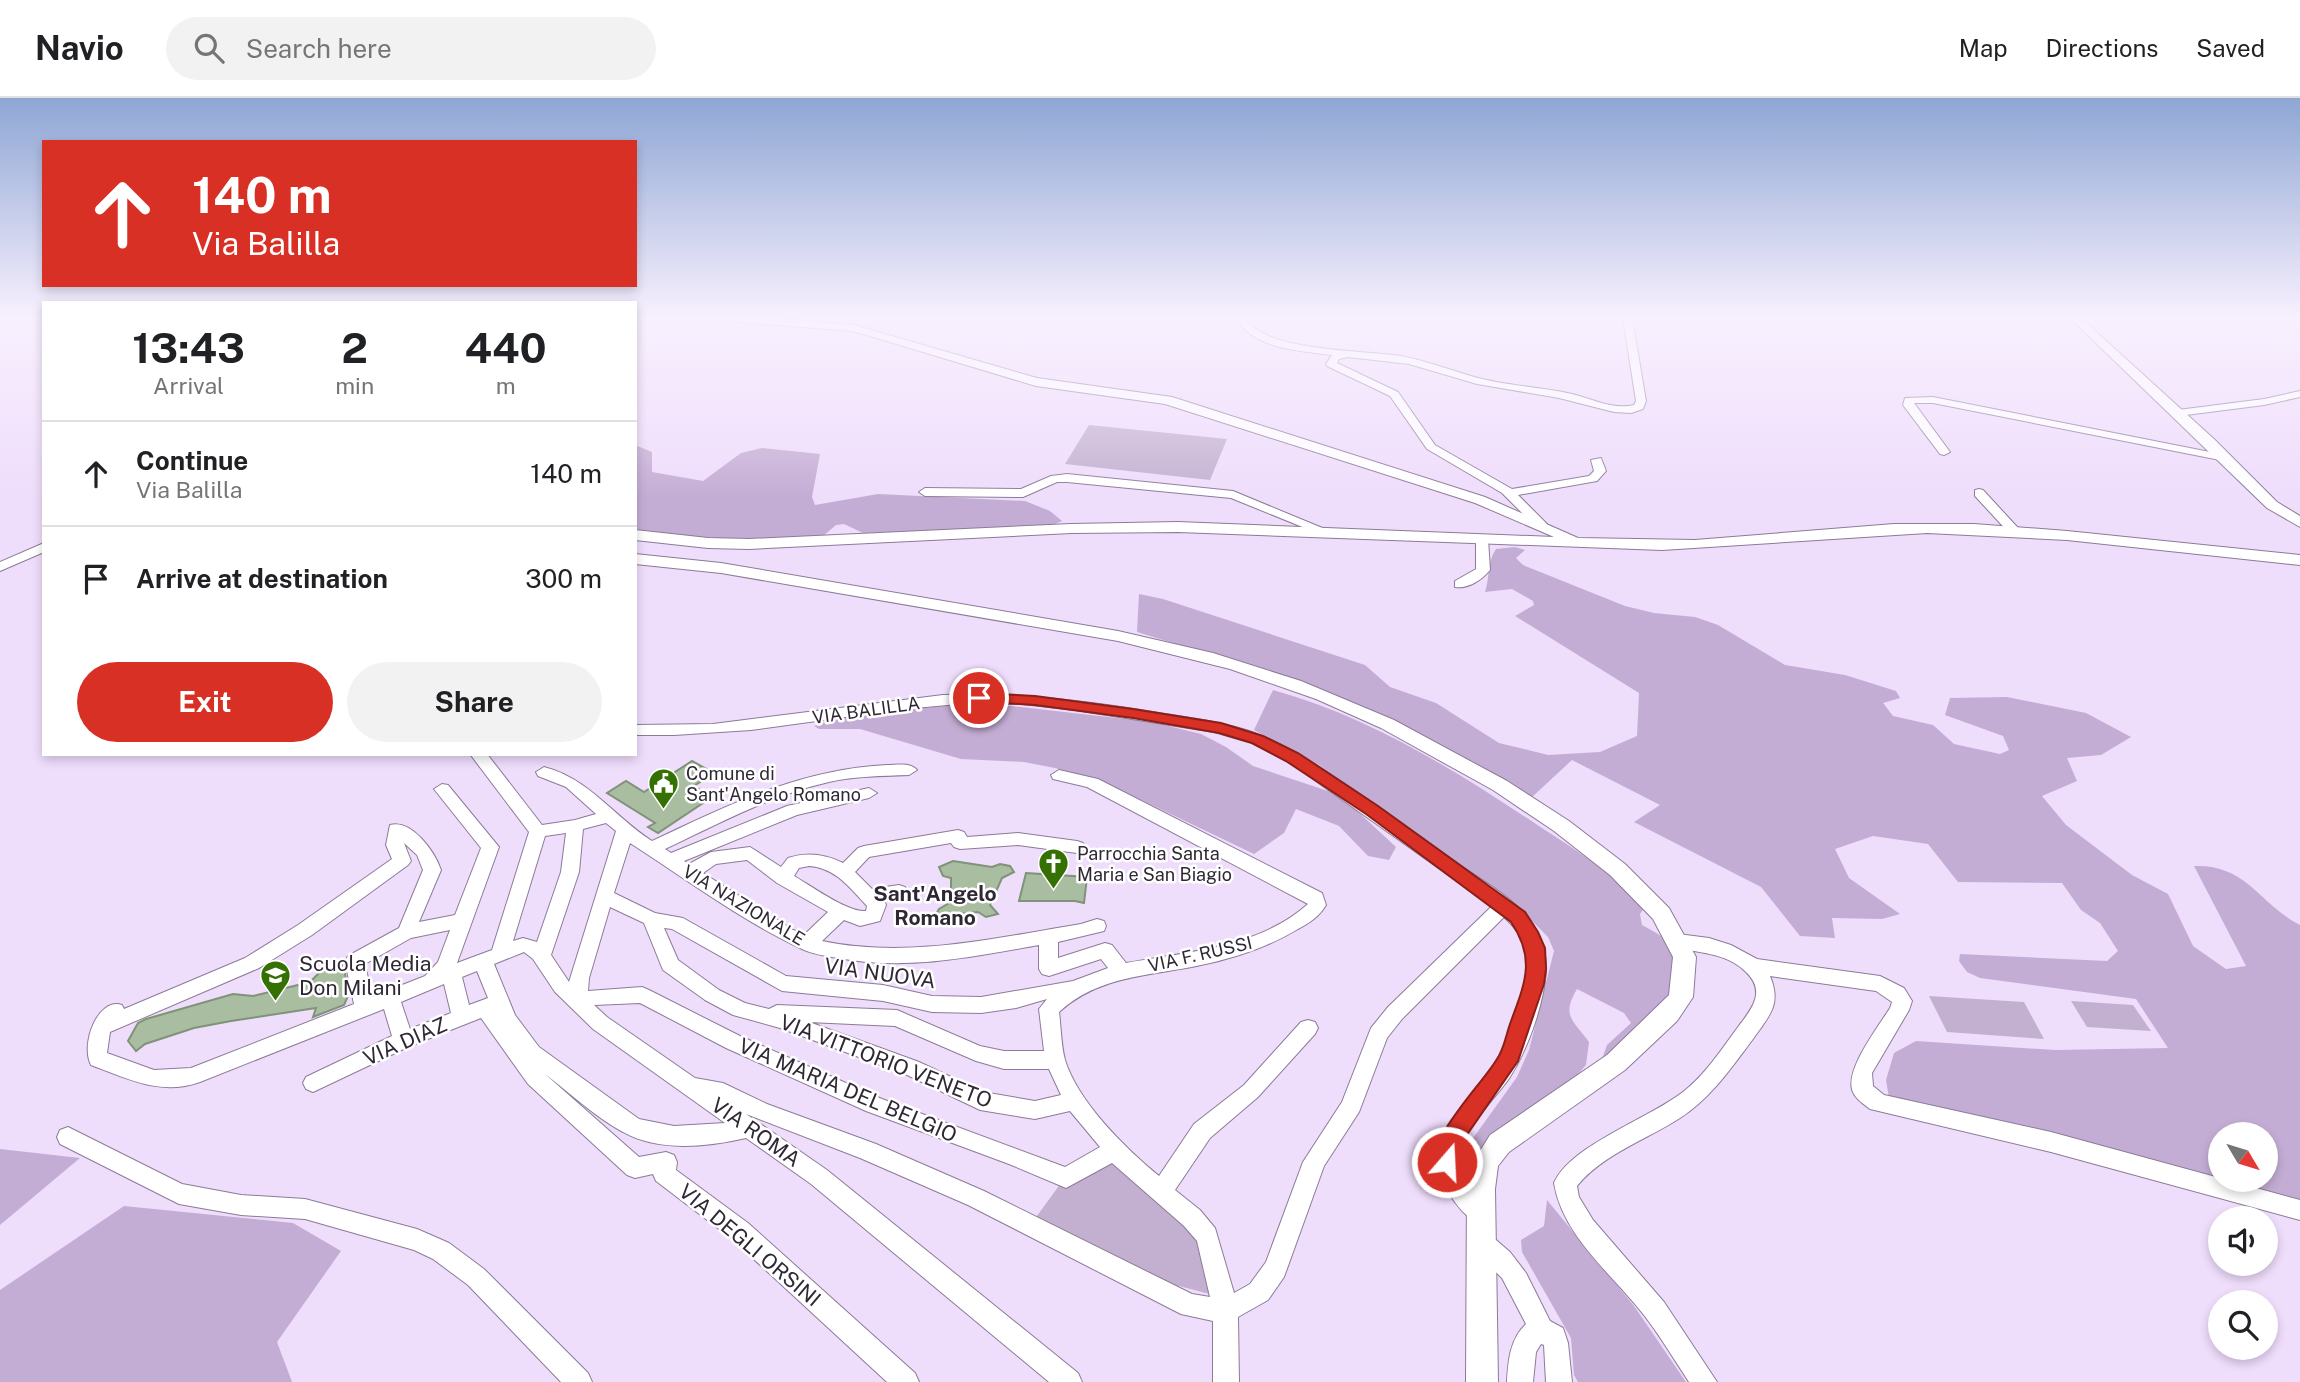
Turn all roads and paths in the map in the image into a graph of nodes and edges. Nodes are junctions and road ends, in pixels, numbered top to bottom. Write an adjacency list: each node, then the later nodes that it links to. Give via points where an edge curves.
1 (1022, 378): 14 (street, via 1161,399)
2 (1355, 378): 12 (street, via 1394,394 1429,445)
3 (1467, 378): 4 (street, via 1630,410 1641,401)
4 (1637, 378)
5 (2140, 378): 7 (street)
6 (2300, 394): 7 (street)
7 (2178, 413): 9 (street)
8 (1944, 452): 9 (street, via 1908,405 1909,400 1933,400)
9 (2225, 458): 15 (street, via 2272,505)
10 (1598, 460): 12 (street, via 1600,471 1593,478)
11 (925, 492): 17 (street, via 1023,494 1055,478 1068,478 1233,495)
12 (1510, 493): 16 (street)
13 (1979, 494): 18 (street)
14 (1527, 519): 16 (street); 21 (street, via 1526,532)
15 (2300, 522)
16 (1549, 530): 21 (street); 22 (street, via 1550,539); 23 (street)
17 (1326, 532): 19 (street, via 1136,527 749,544); 20 (street)
18 (2015, 532): 23 (street, via 1908,528 1693,545); 26 (street)
19 (637, 535)
20 (1482, 539): 21 (street); 28 (street, via 1483,570)
21 (1510, 540): 22 (street)
22 (1535, 542): 23 (street)
23 (1582, 542)
24 (42, 548): 27 (street)
25 (637, 559): 55 (street, via 721,568 1130,638 1306,690 1404,732 1554,822 1631,880 1658,909)
26 (2296, 561)
27 (0, 567)
28 (1460, 584)
29 (637, 730): 48 (street, VIA BALILLA, via 732,727 988,698 1048,702 1221,728 1265,743 1298,761)
30 (480, 756): 38 (street)
31 (909, 770): 40 (street, via 856,772 813,780 747,804)
32 (544, 772): 36 (street, VIA NAZIONALE, via 572,783)
33 (1059, 775): 60 (street, VIA F. RUSSI, via 1092,783 1317,898 1313,912 1270,936 1202,957)
34 (442, 789): 51 (street, via 490,847)
35 (869, 793): 41 (street, via 793,810)
36 (617, 824): 37 (street); 40 (street, VIA NAZIONALE); 46 (street)
37 (575, 826): 38 (street); 57 (street, via 570,872)
38 (538, 831): 58 (street)
39 (1077, 847): 42 (street, via 1018,839 960,843 958,836 864,852)
40 (652, 848): 41 (street, VIA NAZIONALE)
41 (670, 860): 43 (street, VIA NAZIONALE)
42 (845, 871): 44 (street, via 814,858 794,862); 47 (street)
43 (690, 873): 44 (street, via 711,858 750,853); 56 (street, VIA NAZIONALE)
44 (783, 878): 49 (street)
45 (899, 892): 47 (street)
46 (605, 896): 50 (street, VIA NUOVA); 65 (street, via 579,978)
47 (867, 896): 49 (street, via 877,905 873,916 860,919)
48 (1504, 906): 83 (street, VIA BALILLA, via 1531,937 1536,976 1508,1061 1459,1128 1446,1156 1455,1187); 85 (street, via 1378,1034 1351,1106 1314,1162 1276,1269 1259,1292)
49 (841, 911): 56 (street)
50 (651, 919): 63 (street, VIA NUOVA, via 676,923 782,983 883,993 932,1004 981,1006); 68 (street, via 670,965)
51 (462, 921): 53 (street); 62 (street, via 446,966)
52 (1097, 926): 54 (street, VIA NAZIONALE)
53 (406, 932): 67 (street, via 355,961); 71 (street, via 432,870 430,859 396,829 395,845 402,861 305,930 252,963)
54 (1048, 936): 56 (street, VIA NAZIONALE, via 906,956 837,953); 60 (street, via 1049,969 1105,950)
55 (1678, 941): 59 (street, via 1713,946); 83 (street, via 1686,979 1676,1004 1605,1073 1499,1144 1483,1168)
56 (807, 944)
57 (542, 954): 58 (street, via 523,945); 65 (street, VIA ROMA, via 557,981)
58 (491, 957): 61 (street); 66 (street)
59 (1753, 966): 82 (street, via 1874,983 1897,993 1902,1001 1899,1010 1861,1076 1862,1090 1878,1103 2051,1142); 94 (street, via 1765,984 1764,1008 1705,1085 1674,1111 1581,1164 1565,1183 1568,1200 1585,1228 1663,1320)
60 (1122, 972): 63 (street, VIA F. RUSSI)
61 (451, 973): 62 (street); 70 (street)
62 (431, 981): 64 (street)
63 (1077, 988): 74 (street, via 1049,1009)
64 (390, 997): 67 (street); 73 (street)
65 (578, 1002): 76 (street, VIA ROMA); 80 (street, VIA MARIA DEL BELGIO, via 642,995 874,1105 1066,1178)
66 (493, 1005): 70 (street, VIA DIAZ); 78 (street, via 532,1053 649,1135); 88 (street, VIA DEGLI ORSINI, via 535,1078 581,1120 635,1168 666,1162 664,1174 740,1231)
67 (364, 1007): 71 (street, via 172,1081 156,1081 98,1059 95,1052)
68 (740, 1009): 74 (street, via 897,1018 976,1053 1004,1060); 77 (street, VIA VITTORIO VENETO, via 912,1068 980,1101 1035,1110)
69 (115, 1012): 71 (street)
70 (462, 1016): 73 (street, VIA DIAZ)
71 (101, 1028)
72 (1308, 1028): 81 (street, via 1258,1085 1202,1131)
73 (403, 1040): 75 (street, VIA DIAZ)
74 (1055, 1060): 77 (street)
75 (313, 1083)
76 (689, 1086): 78 (street, VIA ROMA); 85 (street, via 716,1089 976,1198 1190,1306)
77 (1075, 1101): 80 (street)
78 (751, 1127): 89 (street, VIA ROMA, via 819,1177)
79 (68, 1137): 87 (street, via 179,1194 241,1205 305,1209 442,1251 476,1277)
80 (1116, 1149): 81 (street)
81 (1161, 1192): 85 (street, via 1207,1236)
82 (2300, 1210)
83 (1481, 1214): 84 (street)
84 (1481, 1242): 86 (street, via 1511,1270); 91 (street)
85 (1226, 1311): 90 (street)
86 (1541, 1330): 92 (street, via 1526,1344); 93 (street, via 1554,1337)
87 (579, 1382)
88 (906, 1382)
89 (1069, 1382)
90 (1226, 1382)
91 (1482, 1382)
92 (1520, 1382)
93 (1559, 1382)
94 (1704, 1382)

